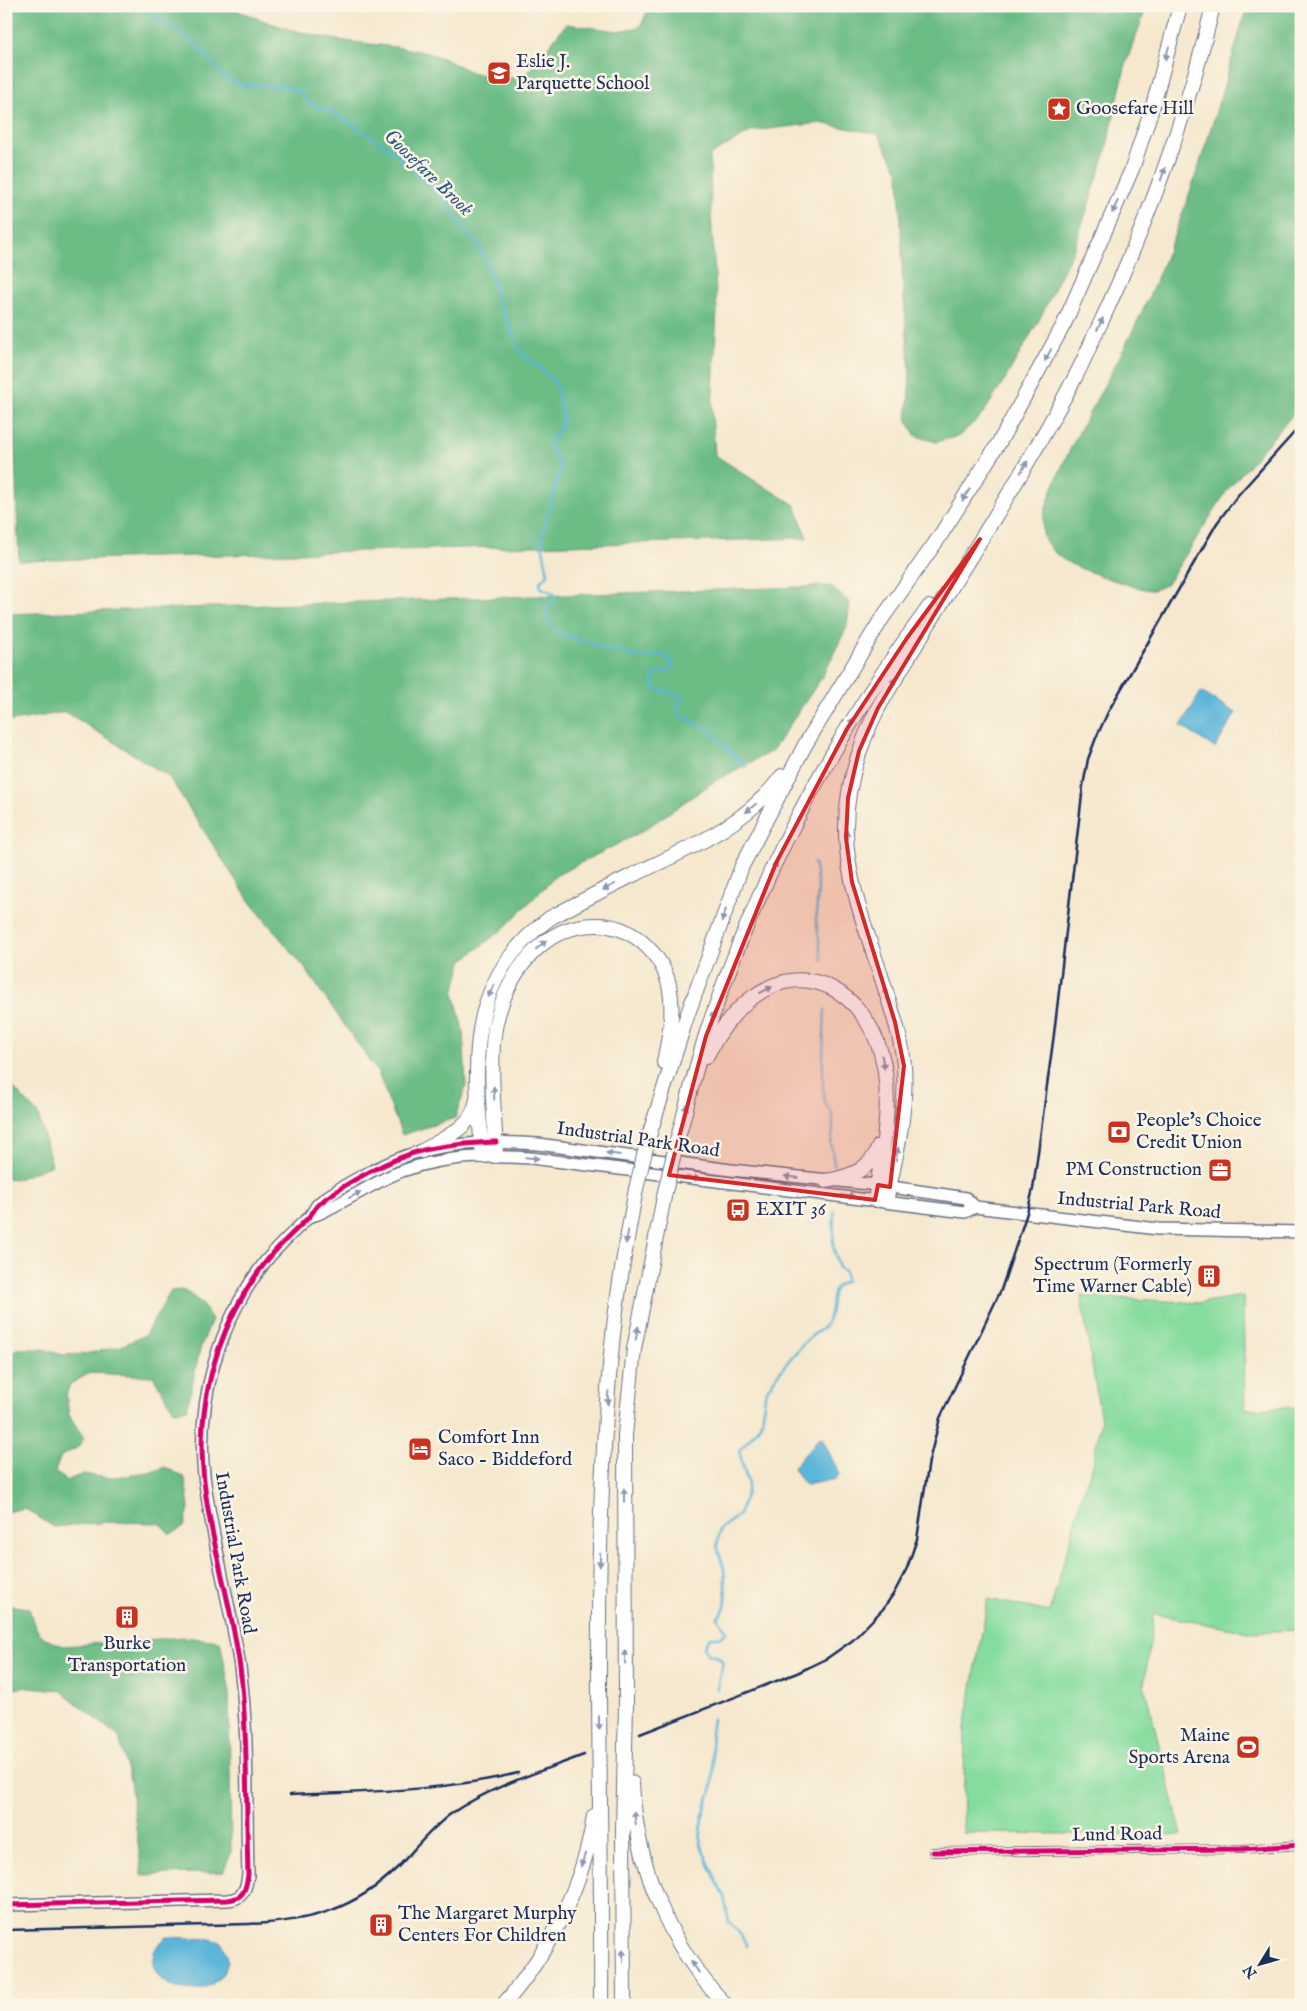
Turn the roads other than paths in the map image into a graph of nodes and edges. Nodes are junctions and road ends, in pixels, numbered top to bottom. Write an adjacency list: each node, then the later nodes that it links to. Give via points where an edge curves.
1 (1180, 6): 4 (highway, one-way to 4, via 1132,169 1064,324 1000,441 938,539 881,620)
2 (1213, 6): 3 (highway, one-way to 2, via 1074,380 1125,271 1162,180)
3 (980, 538): 5 (highway, one-way to 3, via 706,1036 745,933 809,795 901,646); 12 (highway, one-way to 3, via 895,1168 904,1066 896,1022 852,882 846,838 848,798 859,751 878,708)
4 (805, 745): 6 (highway, one-way to 6, via 771,789 725,828 563,910 526,937 502,969 484,1007 477,1048); 8 (highway, one-way to 8, via 742,866 687,1016)
5 (693, 1082): 7 (highway, one-way to 7, via 716,1039 746,1002 774,986 814,982 846,996 864,1015 873,1031 886,1078); 17 (highway, one-way to 5, bridge, via 625,1426 634,1349 665,1192)
6 (479, 1086): 9 (highway); 10 (highway, via 470,1119 458,1131)
7 (884, 1129): 11 (highway, via 879,1149 869,1164 852,1174); 12 (highway)
8 (648, 1139): 9 (highway, one-way to 8, via 494,1041 504,998 519,970 539,947 565,930 587,924 618,928 634,935 659,961 670,990 668,1043); 18 (highway, one-way to 18, bridge, via 625,1246 610,1366 601,1529)
9 (489, 1149): 10 (street, Industrial Park Road); 11 (street, Industrial Park Road, one-way to 9, via 538,1144); 13 (street, Industrial Park Road, one-way to 13, via 531,1158); 15 (street, Industrial Park Road, one-way to 9, via 386,1178 439,1160)
10 (422, 1151): 15 (street, Industrial Park Road, via 353,1181 320,1202)
11 (826, 1181): 12 (street, Industrial Park Road)
12 (884, 1186): 13 (highway); 14 (street, Industrial Park Road, via 966,1198)
13 (881, 1200): 14 (street, Industrial Park Road, via 965,1212)
14 (976, 1207): 16 (street, Industrial Park Road, via 1158,1229)
15 (311, 1216): 21 (street, Industrial Park Road, via 266,1262 238,1302 212,1368 204,1410 202,1450 206,1494 237,1647 243,1702 246,1889 239,1897 227,1900)
16 (1301, 1232)
17 (626, 1706): 24 (highway, one-way to 17); 25 (highway, one-way to 17, via 685,1953 667,1921 649,1876 635,1819)
18 (598, 1778): 22 (highway, one-way to 22, via 592,1826 574,1889 545,1948); 23 (highway)
19 (1301, 1845): 20 (street, Lund Road, via 1242,1849)
20 (933, 1852)
21 (6, 1905)
22 (503, 2005)
23 (601, 2005)
24 (624, 2005)
25 (726, 2005)

